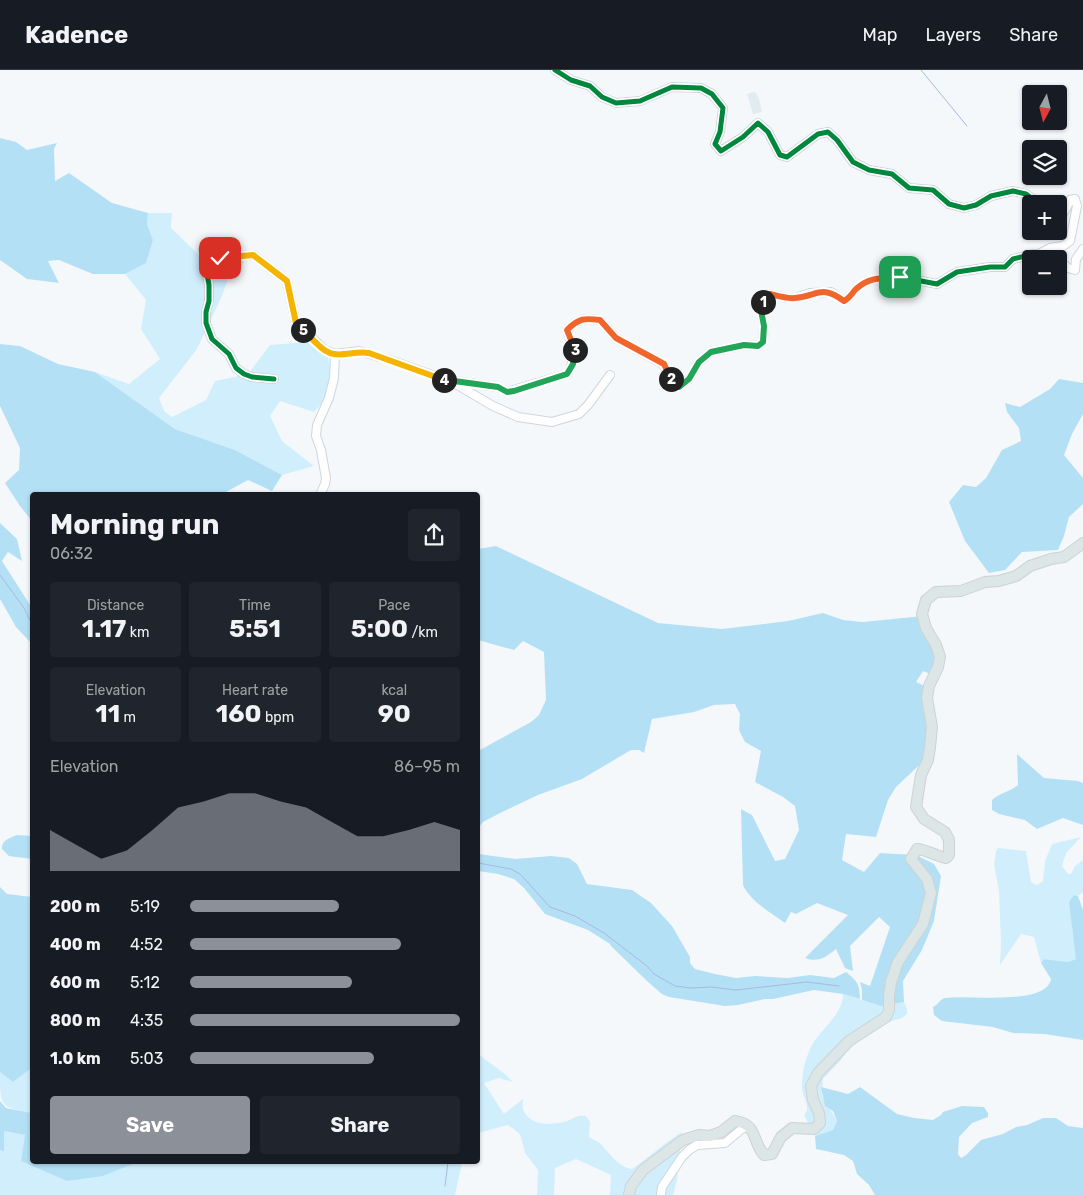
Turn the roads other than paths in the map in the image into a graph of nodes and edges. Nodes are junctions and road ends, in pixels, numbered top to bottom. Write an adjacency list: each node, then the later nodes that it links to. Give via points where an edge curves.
1 (555, 70): 2 (street, via 590,86 602,97 616,103 640,101 672,87 701,88 712,94 723,108 715,144 721,151 758,123 768,132 780,154 787,157 818,134 828,132 853,162 869,170 892,174 909,188 933,190 949,204 964,208 1012,191)
2 (1027, 195)
3 (1067, 207): 6 (street, via 1070,200 1075,199 1077,206 1070,241 1064,246)
4 (1083, 249): 9 (street, via 1076,259 1075,270)
5 (203, 250): 7 (street, via 206,257)
6 (1046, 250)
7 (211, 257): 10 (street, via 253,255 287,281 296,323 318,345); 12 (street, via 206,268 209,285 206,323 212,339 244,374)
8 (1022, 257): 13 (street, via 1013,259 1005,267 957,272 937,284 900,277 872,279 856,288 844,301 832,292 796,298 770,294 760,305 763,342 758,346 744,345 711,352 679,387 673,383 664,364 616,338 600,320 584,318 567,330 575,350 573,364 567,374 507,392 498,387)
9 (1067, 267)
10 (334, 354): 13 (street, via 369,353); 14 (street, via 334,378 317,425 316,436 326,478)
11 (610, 375): 13 (street, via 579,414 552,422 518,417)
12 (274, 379)
13 (454, 383)
14 (321, 492)
15 (1083, 543): 16 (main road, via 1064,557 1030,566 1016,576 961,591 936,592 926,600 922,614 940,657 927,698 931,741 928,760 918,785 916,807 924,820 945,832 949,840 948,855 946,858 927,850 917,850 911,859 926,879 931,893 923,924 898,962 891,982 886,1017 849,1041 818,1072 811,1086 820,1123 814,1129 792,1128 781,1137 772,1154 764,1155)
16 (750, 1127): 17 (main road, via 744,1122 735,1122 710,1136 699,1135 683,1140 643,1170 631,1186); 18 (street, via 743,1128 725,1143 697,1145 689,1150 662,1187)
17 (629, 1195)
18 (661, 1195)

